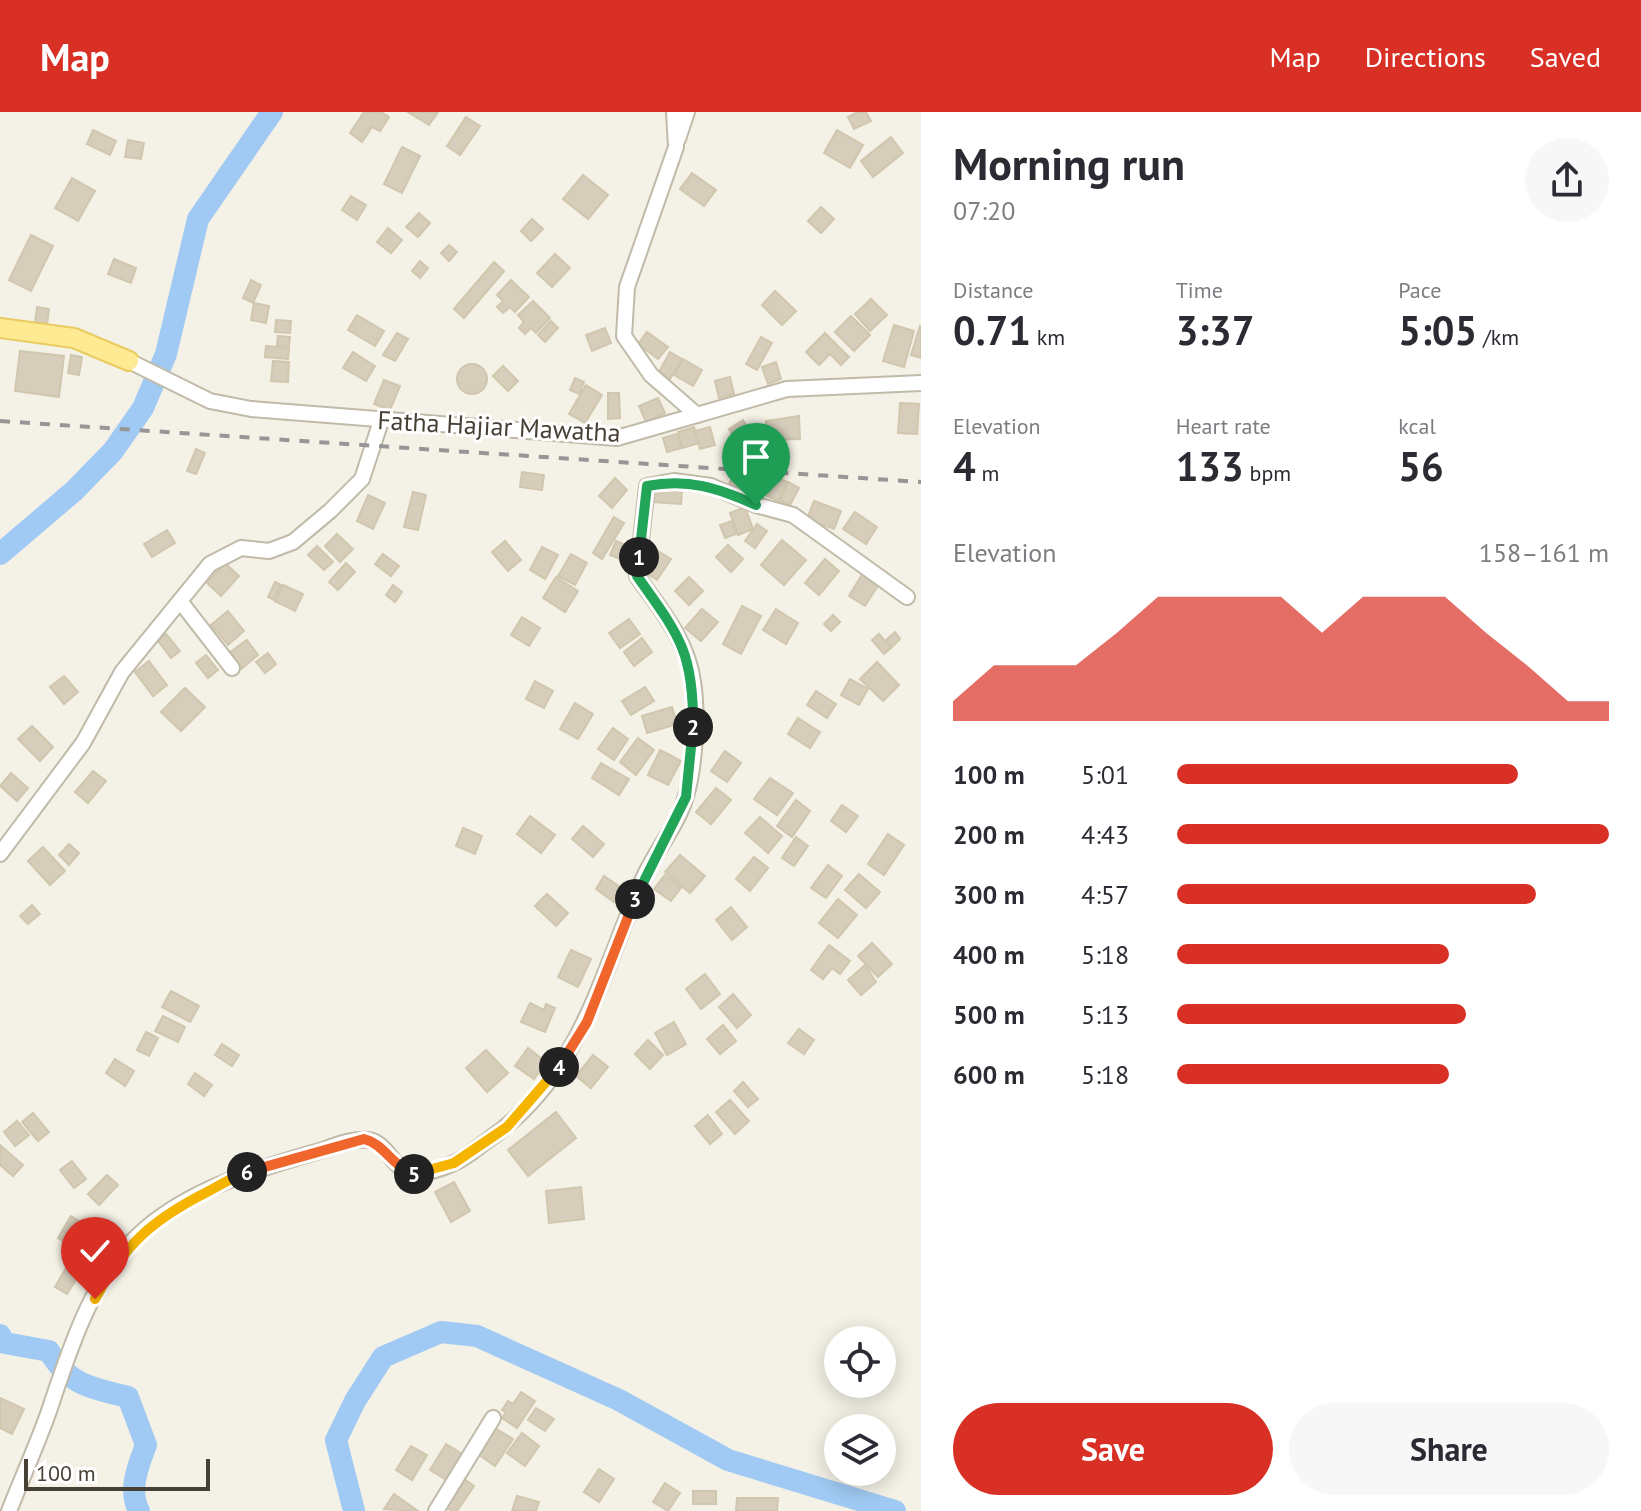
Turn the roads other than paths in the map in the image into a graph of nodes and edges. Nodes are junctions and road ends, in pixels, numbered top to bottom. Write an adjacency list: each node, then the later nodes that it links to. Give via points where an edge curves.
1 (674, 112): 3 (street)
2 (687, 112): 3 (street)
3 (676, 147): 7 (street, via 627,287 624,336 651,375)
4 (0, 328): 5 (main road, via 74,338)
5 (129, 361): 8 (street, Fatha Hajiar Mawatha, via 210,401)
6 (921, 383): 7 (street, Fatha Hajiar Mawatha, via 787,389)
7 (697, 415): 8 (street, Fatha Hajiar Mawatha, via 617,438)
8 (381, 421): 10 (street, via 362,479 330,511 293,542 269,551 241,548 210,564)
9 (907, 597): 14 (street, via 793,515 711,486 674,481 647,486 637,576 679,635 693,681 693,755 686,797 643,877 587,1022 553,1077 507,1127 454,1163 414,1174 398,1168 376,1142 354,1141 241,1174 145,1229 111,1269 83,1320)
10 (180, 601): 11 (street); 12 (street, via 122,672 83,743)
11 (232, 668)
12 (0, 854)
13 (493, 1418): 15 (street)
14 (9, 1511)
15 (436, 1511)

